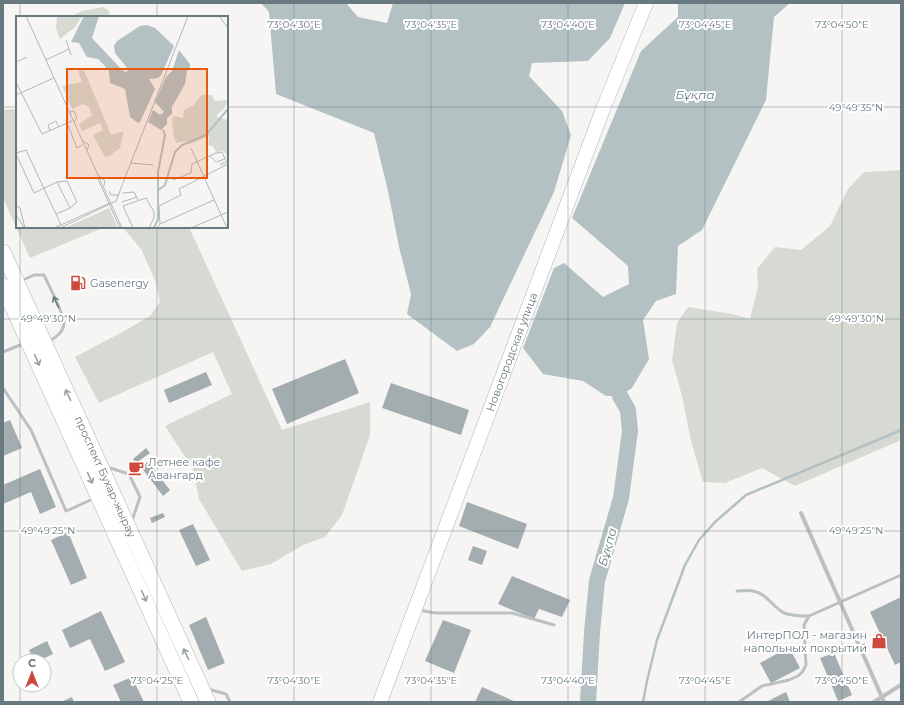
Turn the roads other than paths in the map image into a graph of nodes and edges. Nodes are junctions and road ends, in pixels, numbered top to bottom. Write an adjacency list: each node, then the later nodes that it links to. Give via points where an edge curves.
1 (646, 3): 15 (street, Новогородская улица, via 603,109)
2 (3, 252): 3 (main road, проспект Бухар-жырау)
3 (10, 284): 4 (main road, проспект Бухар-жырау); 5 (main road, проспект Бухар-жырау); 5 (lane, one-way to 3, via 58,337 64,319 44,276 34,275)
4 (28, 342): 6 (lane); 9 (main road, проспект Бухар-жырау, one-way to 9)
5 (45, 344): 8 (main road, проспект Бухар-жырау, one-way to 5)
6 (3, 352)
7 (3, 388): 9 (lane, via 31,430 66,511)
8 (100, 465): 9 (main road, проспект Бухар-жырау); 11 (lane, via 129,474 140,497)
9 (105, 493): 11 (main road, проспект Бухар-жырау); 21 (main road, проспект Бухар-жырау, one-way to 21)
10 (801, 513): 14 (street)
11 (129, 529): 19 (main road, проспект Бухар-жырау, one-way to 11)
12 (901, 575): 14 (lane)
13 (737, 591): 16 (lane, via 754,591 784,613)
14 (841, 603): 16 (lane); 20 (street)
15 (415, 609): 17 (lane, via 435,613 512,613); 24 (street, Новогородская улица)
16 (809, 616): 25 (lane, via 804,625 806,665 803,671 789,680 762,686)
17 (554, 625)
18 (901, 685): 20 (street, via 894,688)
19 (202, 687): 22 (main road, проспект Бухар-жырау); 23 (lane, via 226,694)
20 (883, 700): 26 (street)
21 (191, 702)
22 (208, 702)
23 (230, 702)
24 (380, 702)
25 (739, 702)
26 (874, 702)

